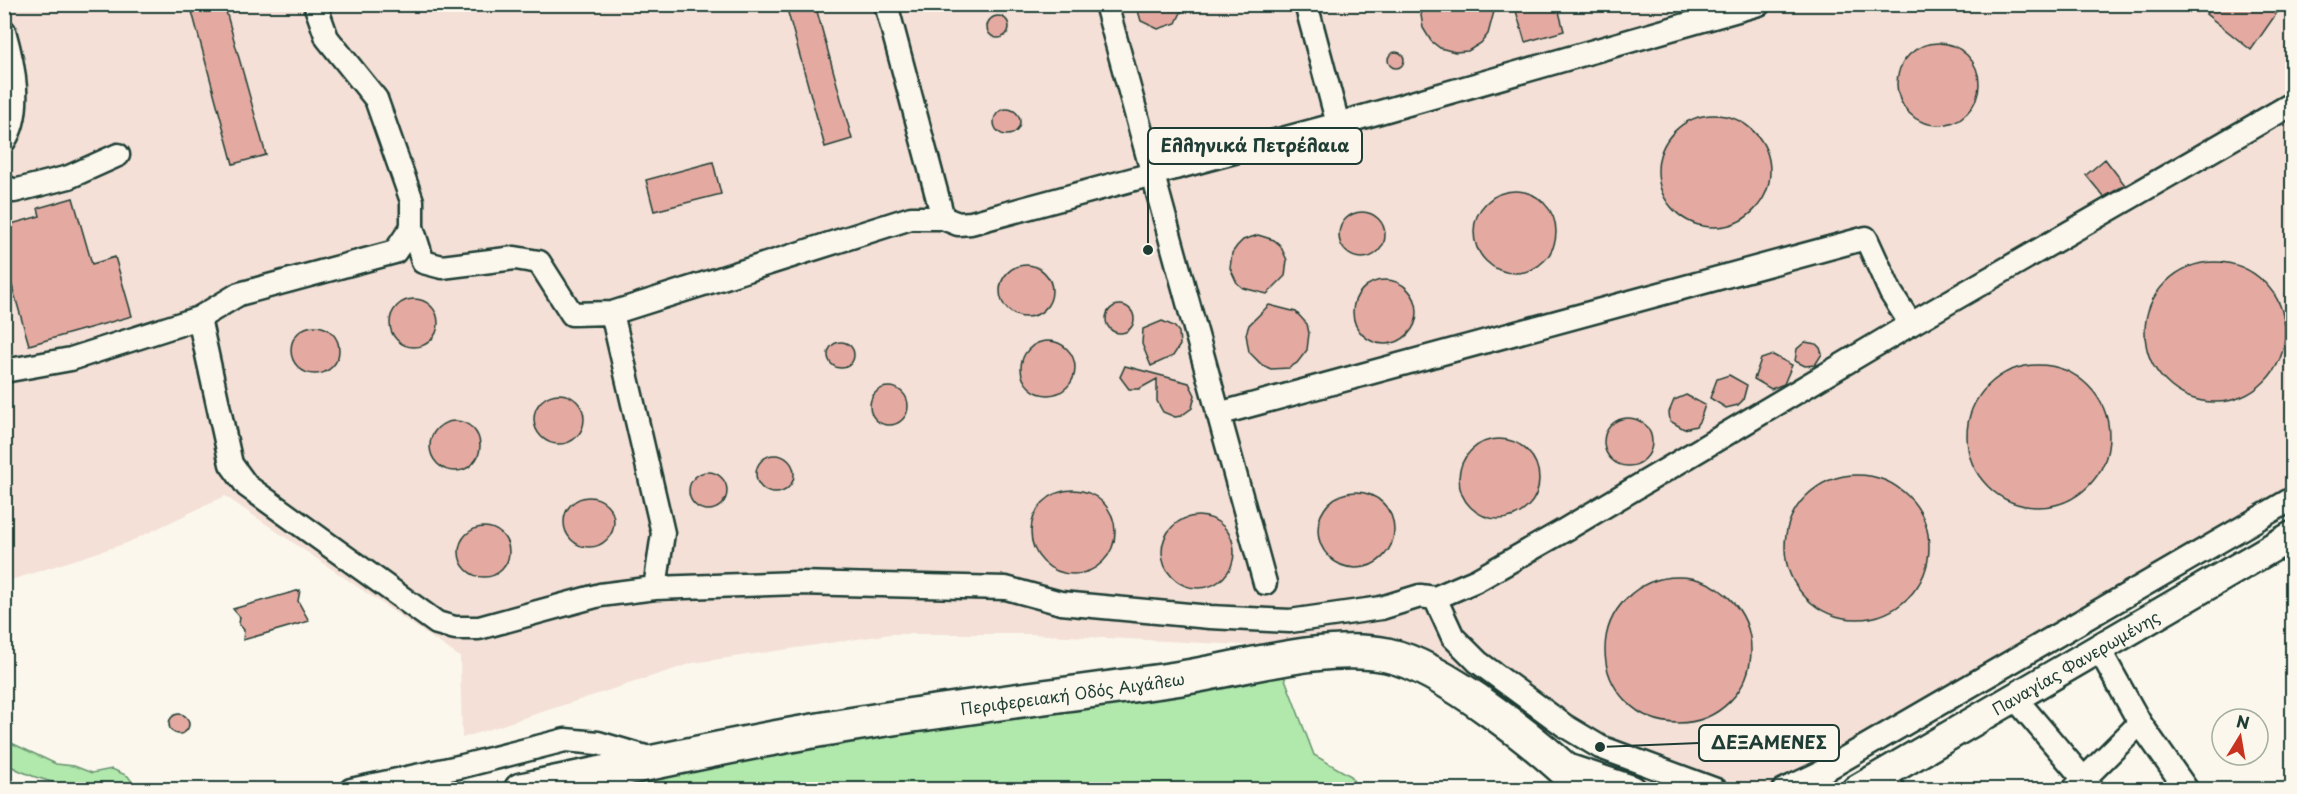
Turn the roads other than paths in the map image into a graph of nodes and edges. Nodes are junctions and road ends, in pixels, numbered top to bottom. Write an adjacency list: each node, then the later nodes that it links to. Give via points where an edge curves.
1 (315, 4): 14 (street, via 327,38 376,99 411,201)
2 (886, 4): 13 (street)
3 (1106, 4): 11 (street)
4 (1306, 4): 8 (street)
5 (1759, 4): 8 (street)
6 (4, 31): 9 (street, via 15,95 14,119)
7 (2292, 104): 17 (street)
8 (1338, 124): 11 (street)
9 (4, 141)
10 (118, 155): 12 (street, via 69,177 14,191)
11 (1152, 174): 13 (street, via 971,223 958,224); 19 (street)
12 (4, 186)
13 (943, 218): 15 (street, via 911,218)
14 (412, 227): 15 (street, via 423,262 442,267 515,258 539,262 572,314); 16 (street, via 395,252 239,294)
15 (612, 313): 23 (street, via 663,533)
16 (199, 318): 18 (street, via 71,359); 23 (street, via 231,464 247,486 437,622 454,628 479,628 600,595)
17 (1911, 324): 19 (street, via 1891,293 1866,238); 24 (street, via 1563,531 1477,580)
18 (4, 371)
19 (1218, 414): 22 (street)
20 (2292, 499): 35 (street, via 1818,774)
21 (2292, 536): 25 (main road, Παναγίας Φανερωμένης)
22 (1264, 583)
23 (655, 588): 24 (street, via 798,583 1006,588 1061,603 1290,621 1381,608 1420,596)
24 (1435, 598): 34 (street, via 1453,637 1470,654 1564,726 1600,747)
25 (2099, 649): 26 (main road, Παναγίας Φανερωμένης); 27 (street)
26 (2015, 698): 29 (street); 30 (main road, Παναγίας Φανερωμένης)
27 (2140, 723): 29 (street); 36 (street)
28 (661, 761): 31 (highway, Περιφερειακή Οδός Αιγάλεω, via 944,710 1359,652 1406,660 1450,684 1562,767); 32 (street, via 598,743 565,740); 33 (highway, Περιφερειακή Οδός Αιγάλεω)
29 (2084, 786)
30 (1874, 787)
31 (1611, 788)
32 (351, 789)
33 (521, 789)
34 (1716, 789)
35 (1784, 789)
36 (2187, 789)

